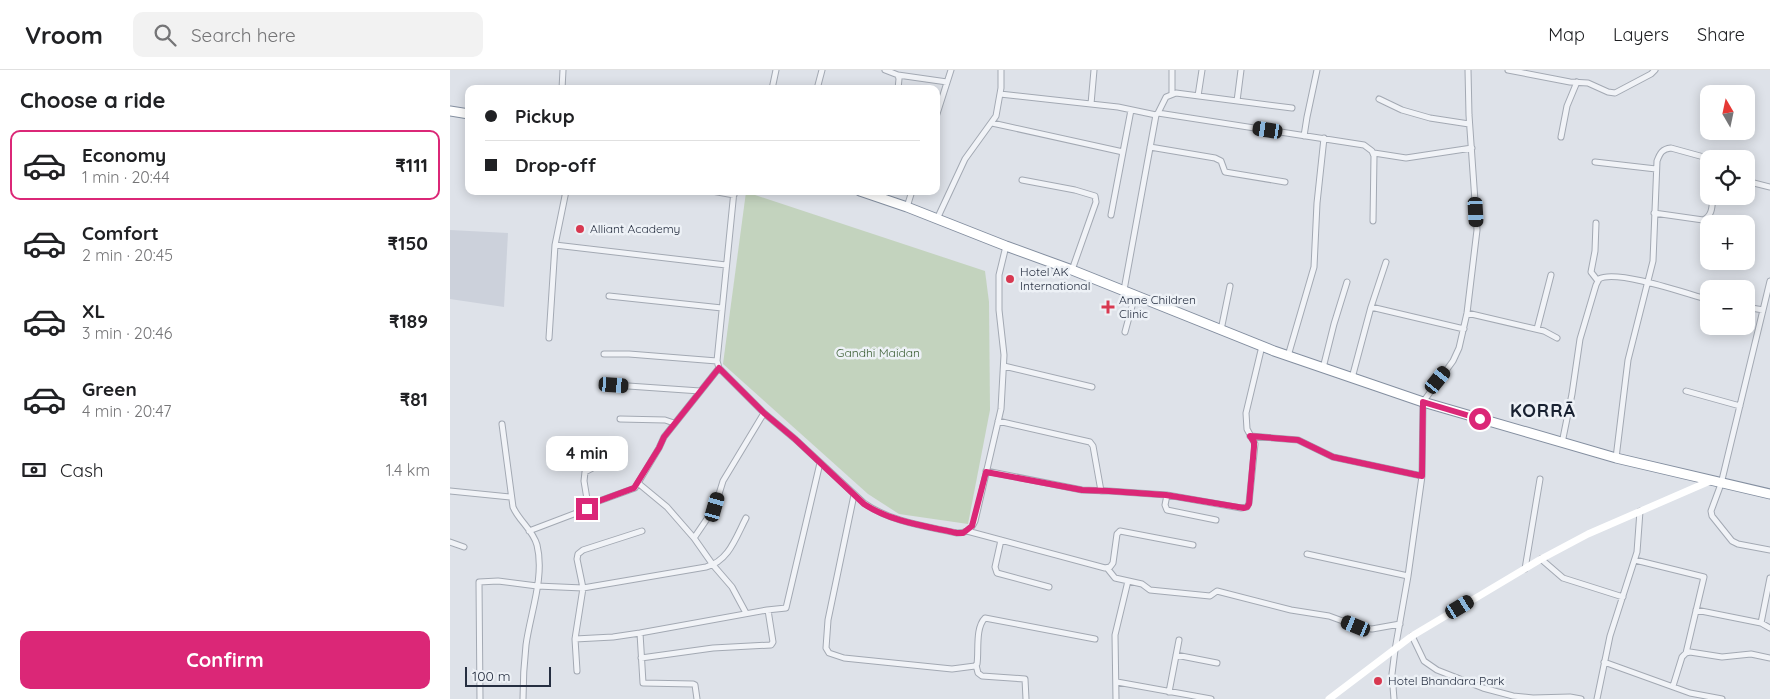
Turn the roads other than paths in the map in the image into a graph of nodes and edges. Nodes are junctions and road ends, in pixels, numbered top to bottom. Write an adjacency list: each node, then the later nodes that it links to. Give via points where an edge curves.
1 (563, 70): 18 (street)
2 (776, 70): 19 (street)
3 (822, 70): 20 (street)
4 (885, 70): 15 (street)
5 (951, 70): 16 (street)
6 (1001, 70): 23 (street)
7 (1094, 70): 28 (street)
8 (1172, 70): 22 (street)
9 (1202, 70): 24 (street)
10 (1241, 70): 26 (street)
11 (1317, 70): 36 (street)
12 (1468, 70): 35 (street)
13 (1508, 70): 17 (street)
14 (1655, 70): 17 (street, via 1615,93)
15 (898, 75): 16 (street); 21 (street)
16 (947, 82): 27 (street)
17 (1577, 82): 37 (street, via 1567,106)
18 (562, 85)
19 (773, 85)
20 (819, 85)
21 (898, 85)
22 (1172, 93): 24 (street); 33 (street, via 1166,97)
23 (1000, 94): 28 (street); 34 (street)
24 (1198, 96): 26 (street)
25 (1379, 99): 35 (street, via 1430,118)
26 (1237, 101): 29 (street)
27 (940, 104)
28 (1091, 104): 30 (street)
29 (1292, 108)
30 (1131, 110): 33 (street); 41 (street)
31 (450, 111): 32 (highway)
32 (465, 113)
33 (1157, 114): 36 (street); 39 (street)
34 (992, 123): 41 (street); 58 (street, via 965,159)
35 (1469, 124): 40 (street)
36 (1304, 136): 38 (street)
37 (1561, 137)
38 (1324, 138): 42 (street, via 1356,142); 89 (street, via 1314,267)
39 (1150, 147): 47 (street, via 1215,158 1221,161 1225,172); 72 (street)
40 (1472, 148): 42 (street, via 1406,158); 80 (street, via 1476,230)
41 (1123, 152): 57 (street)
42 (1374, 153): 59 (street)
43 (1700, 156): 45 (street, via 1676,148 1665,149 1660,154)
44 (1595, 162): 45 (street)
45 (1656, 169): 56 (street)
46 (1022, 180): 65 (street, via 1095,196 1096,202)
47 (1285, 182)
48 (1755, 184): 49 (street)
49 (1770, 188)
50 (565, 195): 61 (street)
51 (734, 195): 64 (street)
52 (872, 195): 55 (highway)
53 (911, 195): 55 (street)
54 (1712, 205): 56 (street, via 1711,214 1703,220)
55 (907, 207): 58 (highway)
56 (1654, 213): 70 (street, via 1653,261)
57 (1111, 215)
58 (937, 219): 62 (highway)
59 (1373, 221)
60 (1596, 223): 67 (street, via 1591,272)
61 (554, 245): 64 (street); 85 (street)
62 (1006, 246): 65 (highway); 91 (street, via 999,275)
63 (1386, 262): 76 (street)
64 (726, 265): 77 (street)
65 (1072, 270): 72 (highway)
66 (1551, 275): 82 (street)
67 (1598, 281): 70 (street, via 1610,276); 107 (street, via 1580,339)
68 (1770, 281): 79 (street)
69 (1347, 282): 93 (street)
70 (1648, 282): 75 (street); 108 (street, via 1628,360)
71 (1230, 286): 83 (street)
72 (1124, 290): 73 (highway)
73 (1135, 295): 83 (highway); 84 (street)
74 (609, 296): 77 (street)
75 (1700, 297)
76 (1371, 307): 81 (street); 94 (street)
77 (722, 308): 90 (street)
78 (1755, 309): 79 (street)
79 (1763, 310): 100 (street)
80 (1468, 312): 81 (street); 82 (street)
81 (1464, 329): 99 (street, via 1453,361)
82 (1537, 329): 86 (street)
83 (1221, 330): 87 (highway)
84 (1126, 332)
85 (549, 338)
86 (1557, 338)
87 (1262, 346): 89 (highway); 106 (street, via 1246,413)
88 (604, 354): 90 (street)
89 (1288, 356): 93 (highway)
90 (717, 361): 92 (street)
91 (1004, 366): 96 (street); 103 (street, via 1002,408)
92 (719, 368): 97 (street); 101 (street)
93 (1323, 369): 94 (highway)
94 (1352, 378): 99 (highway)
95 (614, 385): 97 (street)
96 (1092, 387)
97 (700, 391): 104 (street)
98 (1686, 391): 100 (street)
99 (1423, 402): 107 (highway); 112 (street)
100 (1740, 406): 116 (street)
101 (764, 413): 110 (street); 130 (street, via 723,481 715,507)
102 (620, 419): 104 (street)
103 (998, 421): 111 (street); 118 (street, via 1090,442)
104 (674, 423): 115 (street)
105 (502, 424): 122 (street)
106 (1250, 436): 112 (street, via 1298,440 1333,457); 121 (street, via 1255,444 1247,507)
107 (1562, 444): 108 (highway)
108 (1616, 458): 114 (highway)
109 (610, 460): 123 (street, via 585,472)
110 (820, 463): 120 (street); 149 (street, via 786,608)
111 (986, 472): 118 (street); 129 (street, via 974,521)
112 (1422, 476): 142 (street)
113 (1540, 479): 141 (street)
114 (1710, 481): 116 (highway); 124 (main road)
115 (638, 483): 123 (street, via 634,488); 130 (street, via 667,507)
116 (1721, 484): 119 (highway); 135 (street, via 1712,516 1732,541)
117 (450, 491): 122 (street)
118 (1101, 491): 121 (street)
119 (1770, 494)
120 (854, 495): 129 (street, via 890,517 957,533); 167 (street, via 828,620 827,651 844,658 952,669)
121 (1166, 495): 126 (street, via 1167,510)
122 (511, 497): 127 (street, via 516,516)
123 (588, 505): 127 (street, via 585,510)
124 (1640, 511): 137 (main road); 138 (street)
125 (746, 518): 139 (street, via 726,556)
126 (1216, 520)
127 (530, 530): 145 (street, via 538,553)
128 (642, 531): 147 (street, via 578,554)
129 (967, 531): 131 (street)
130 (694, 538): 139 (street)
131 (1001, 540): 140 (street); 146 (street, via 997,573)
132 (450, 542): 134 (street)
133 (1193, 545): 140 (street, via 1120,531 1113,563)
134 (464, 547)
135 (1770, 550)
136 (1307, 554): 142 (street)
137 (1541, 559): 141 (main road); 148 (street, via 1562,578)
138 (1635, 560): 148 (street); 150 (street, via 1704,577)
139 (713, 565): 147 (street); 151 (street, via 732,587)
140 (1107, 568): 144 (street, via 1114,577)
141 (1525, 569): 156 (main road)
142 (1408, 576): 153 (street)
143 (1770, 578): 152 (street)
144 (1128, 581): 153 (street, via 1153,591 1210,596 1217,591 1329,616 1362,628); 169 (street, via 1115,635)
145 (537, 586): 147 (street); 173 (street, via 479,582); 174 (street, via 526,645)
146 (1049, 586)
147 (583, 588): 157 (street)
148 (1623, 597): 165 (street)
149 (768, 610): 151 (street); 163 (street, via 771,645 713,648)
150 (1696, 610): 152 (street); 161 (street)
151 (746, 614): 155 (street)
152 (1761, 623): 154 (street)
153 (1400, 624): 160 (street)
154 (1770, 628)
155 (640, 633): 157 (street); 163 (street)
156 (1412, 636): 160 (main road); 172 (street, via 1424,661 1432,668 1483,688)
157 (575, 639): 168 (street)
158 (1095, 639): 167 (street, via 984,618)
159 (1179, 640): 162 (street)
160 (1395, 650): 179 (main road); 180 (street, via 1392,674)
161 (1686, 653): 164 (street, via 1722,657 1750,654); 170 (street)
162 (1176, 655): 166 (street); 171 (street)
163 (641, 658): 175 (street, via 643,683 694,684)
164 (1770, 658)
165 (1604, 662): 170 (street); 182 (street)
166 (1217, 663)
167 (976, 665): 176 (street, via 982,676 1025,679)
168 (576, 670)
169 (1117, 682): 171 (street); 177 (street)
170 (1673, 686): 183 (street, via 1696,695)
171 (1169, 692): 178 (street)
172 (1533, 698): 181 (street)
173 (480, 699)
174 (523, 699)
175 (697, 699)
176 (1026, 699)
177 (1116, 699)
178 (1211, 699)
179 (1329, 699)
180 (1394, 699)
181 (1581, 699)
182 (1597, 699)
183 (1722, 699)

